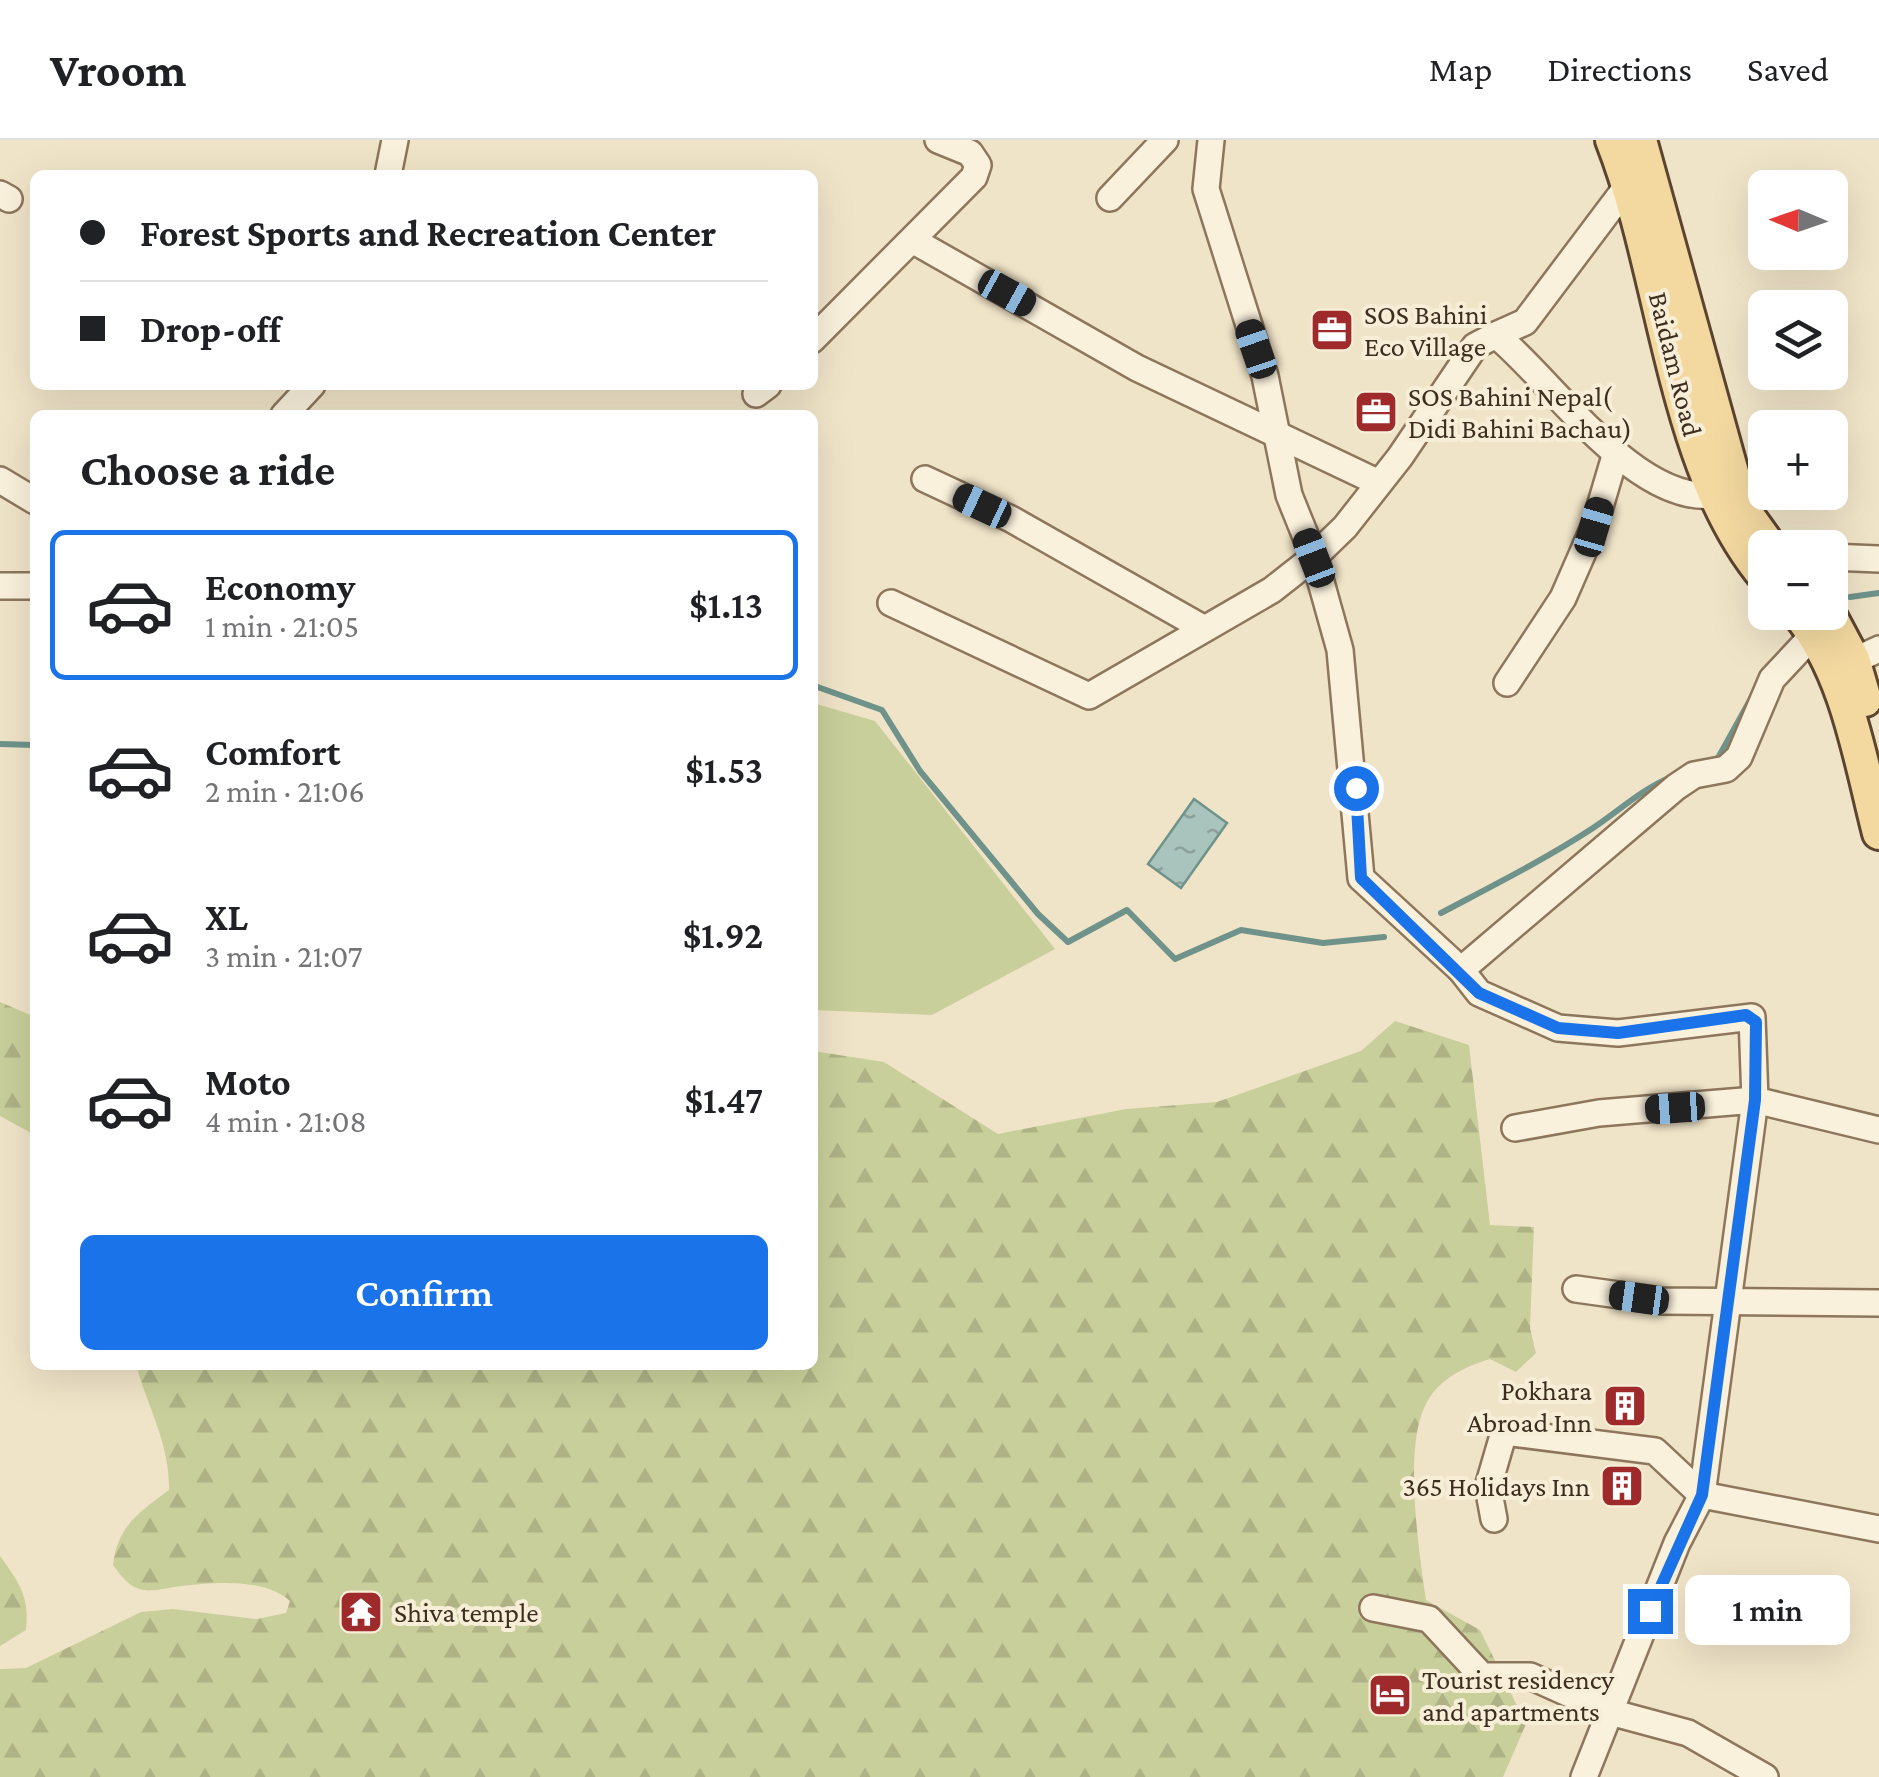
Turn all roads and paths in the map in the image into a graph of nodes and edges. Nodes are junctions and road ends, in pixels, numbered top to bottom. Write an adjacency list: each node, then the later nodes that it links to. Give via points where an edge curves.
1 (396, 140): 7 (street)
2 (938, 140): 10 (street, via 970,154 978,165)
3 (1164, 140): 9 (street)
4 (1211, 140): 15 (street, via 1206,189)
5 (1612, 140): 8 (main road, Baidam Road)
6 (1640, 140): 22 (main road, Baidam Road, via 1736,487)
7 (389, 170)
8 (1628, 185): 12 (street, via 1526,322); 20 (main road, Baidam Road)
9 (1110, 198)
10 (914, 241): 11 (street); 15 (street, via 1137,368)
11 (818, 334)
12 (1496, 334): 16 (street); 19 (street, via 1476,346)
13 (307, 390): 14 (street)
14 (289, 410)
15 (1276, 432): 19 (street); 24 (street, via 1289,495)
16 (1615, 456): 20 (street, via 1684,496); 34 (street, via 1563,598)
17 (925, 479): 30 (street, via 1011,519)
18 (0, 480): 21 (street)
19 (1379, 483): 24 (street)
20 (1714, 495): 23 (main road, Baidam Road)
21 (30, 498)
22 (1758, 530)
23 (1748, 557)
24 (1314, 558): 30 (street); 37 (street, via 1340,650 1361,878)
25 (1848, 558): 26 (street)
26 (1879, 560)
27 (0, 586): 28 (street)
28 (30, 586)
29 (891, 603): 30 (street, via 1089,696)
30 (1202, 628)
31 (1805, 630): 37 (street, via 1772,679 1739,757 1726,769 1694,775 1676,787)
32 (1825, 630): 33 (main road)
33 (1856, 660): 35 (main road); 36 (main road)
34 (1507, 684)
35 (1879, 752)
36 (1879, 832)
37 (1460, 970): 38 (street, via 1479,993 1558,1028 1618,1033 1752,1016)
38 (1755, 1100): 39 (street, via 1598,1113); 40 (street); 42 (street)
39 (1515, 1128)
40 (1879, 1130)
41 (1576, 1288): 42 (street, via 1662,1301)
42 (1726, 1301): 43 (street); 44 (street)
43 (1879, 1303)
44 (1702, 1495): 45 (street, via 1654,1451 1504,1432 1488,1486); 46 (street); 48 (street)
45 (1494, 1519)
46 (1879, 1529)
47 (1372, 1608): 48 (street, via 1429,1619 1482,1676 1530,1676)
48 (1610, 1712): 49 (street); 50 (street, via 1688,1733)
49 (1584, 1777)
50 (1765, 1777)

